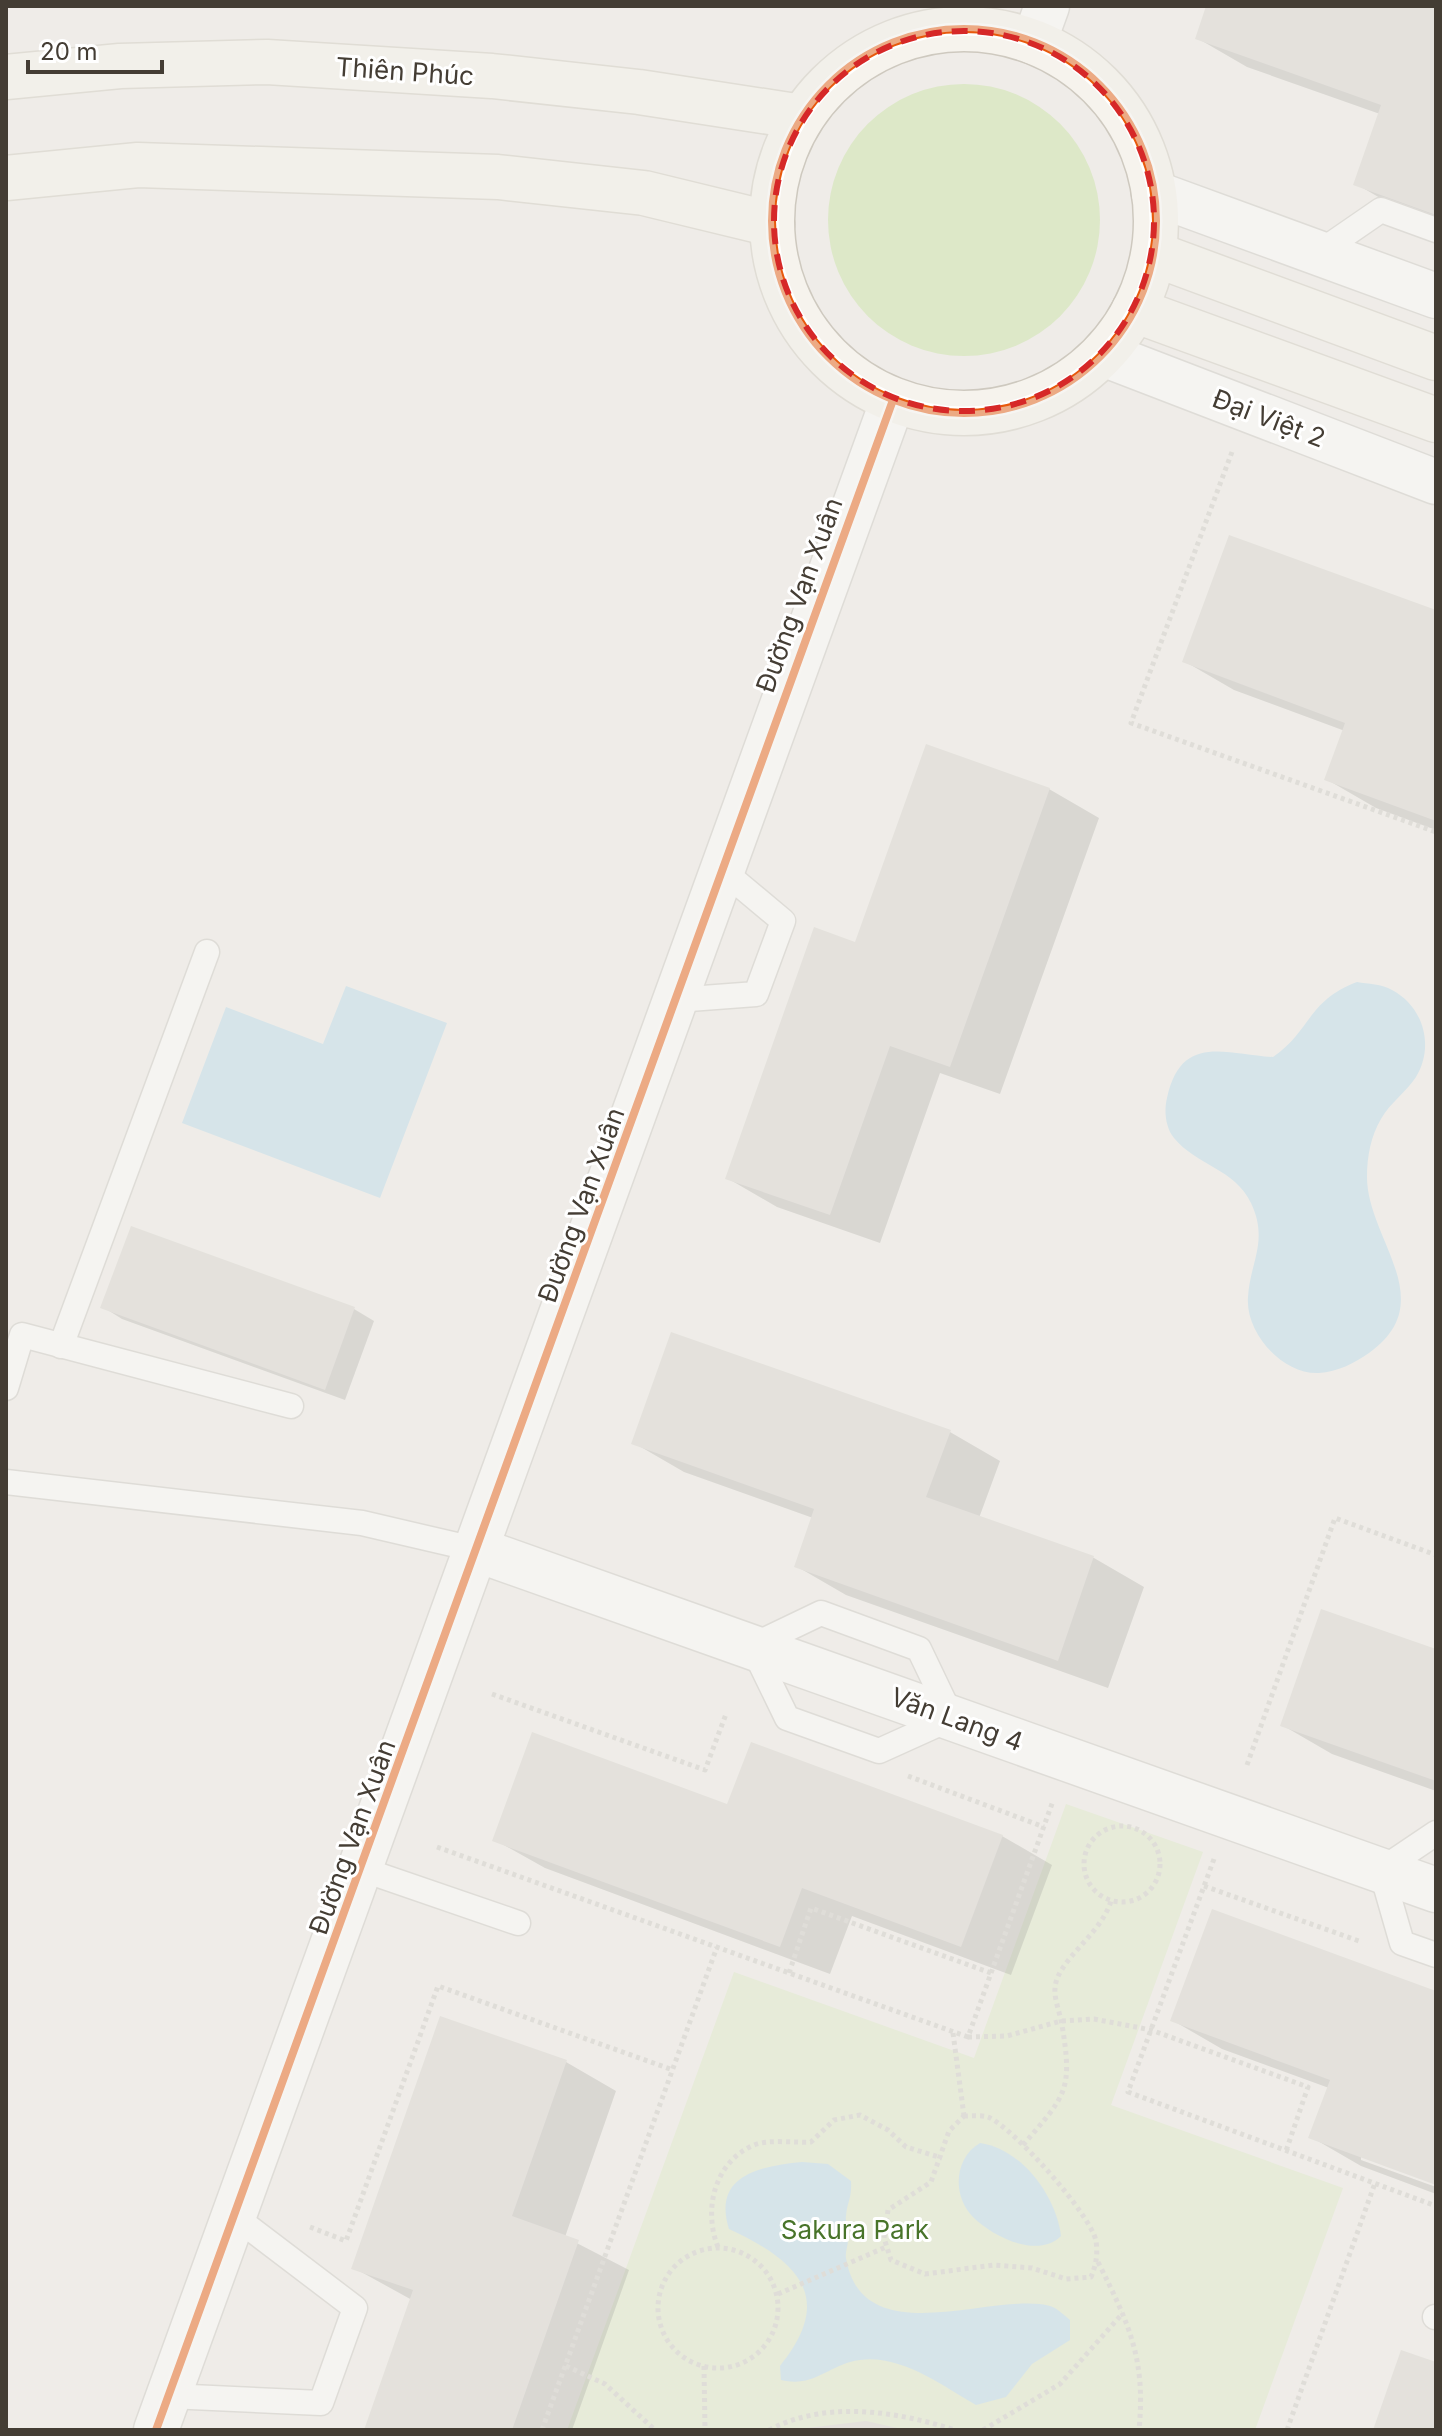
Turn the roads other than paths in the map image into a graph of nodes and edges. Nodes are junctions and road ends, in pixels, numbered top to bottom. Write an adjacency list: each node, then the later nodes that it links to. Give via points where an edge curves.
1 (1041, 24): 3 (street, via 998,33 923,34 887,45 854,64); 5 (street, via 1068,60 1122,112 1141,144)
2 (6, 77): 3 (street, Thiên Phúc, via 120,66 267,62 492,76)
3 (802, 117): 6 (street, via 774,187)
4 (6, 178): 6 (street, via 138,165 498,177 644,193)
5 (1154, 193): 8 (street); 9 (street)
6 (772, 224): 14 (street, via 776,262 805,330 830,359)
7 (1436, 230): 8 (lane, via 1381,210)
8 (1320, 252): 10 (street)
9 (1154, 254): 11 (street); 13 (street)
10 (1436, 296)
11 (1134, 310): 12 (street); 15 (street)
12 (1103, 354): 14 (street, via 1041,397 1005,408 967,413); 16 (street, Đại Việt 2)
13 (1436, 358)
14 (893, 400): 17 (street, Đường Vạn Xuân)
15 (1436, 420)
16 (1436, 482)
17 (722, 870): 19 (street, Đường Vạn Xuân); 19 (lane, via 783,921 756,994)
18 (207, 952): 20 (lane)
19 (676, 1000): 24 (street, Đường Vạn Xuân)
20 (61, 1346): 21 (lane, via 22,1335); 22 (lane)
21 (6, 1388)
22 (291, 1406)
23 (6, 1482): 24 (lane, via 362,1523)
24 (478, 1550): 26 (street, Đường Vạn Xuân); 27 (street, Văn Lang 4)
25 (1436, 1833): 27 (lane)
26 (361, 1869): 29 (lane); 31 (street, Đường Vạn Xuân)
27 (1381, 1870): 28 (street, Văn Lang 4); 30 (lane, via 1402,1943)
28 (1436, 1890)
29 (518, 1923)
30 (1436, 1955)
31 (234, 2216): 32 (street, Đường Vạn Xuân); 32 (lane, via 355,2308 321,2403)
32 (162, 2413)

